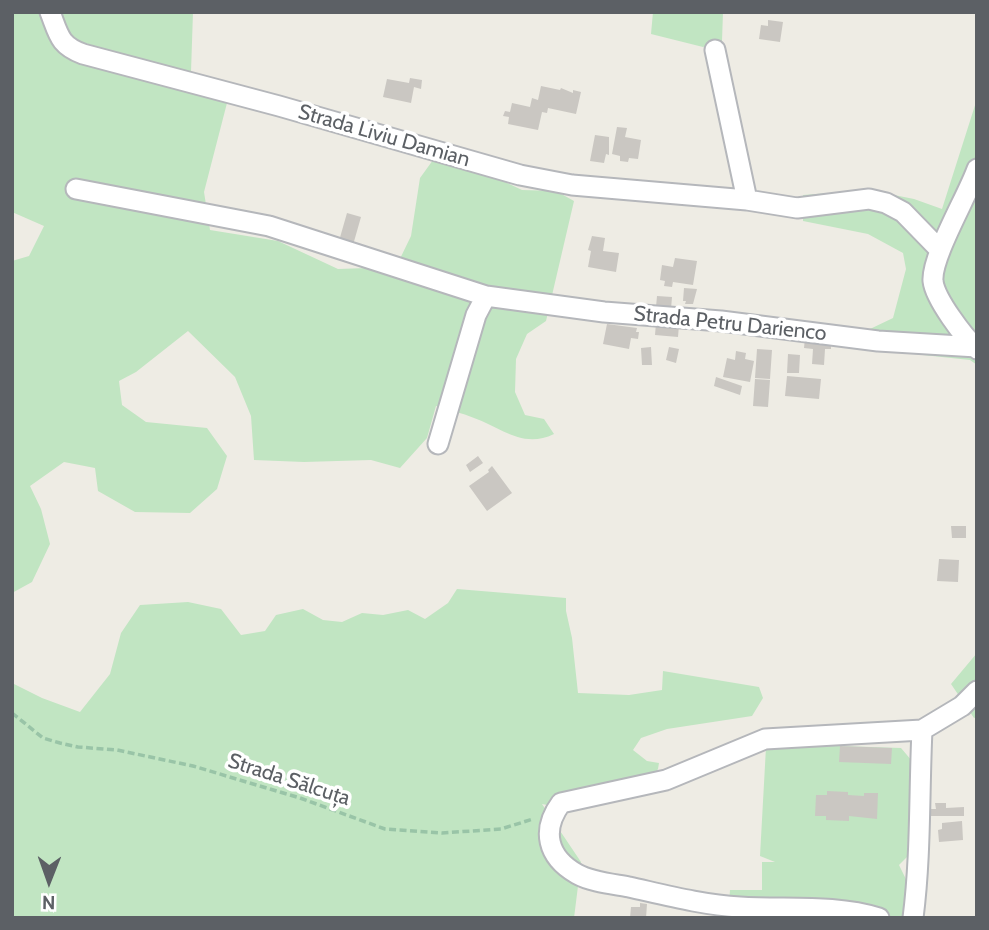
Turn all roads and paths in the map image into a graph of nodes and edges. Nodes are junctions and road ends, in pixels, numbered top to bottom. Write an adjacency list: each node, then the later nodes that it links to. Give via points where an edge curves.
1 (50, 12): 5 (street, Strada Liviu Damian, via 68,49 520,175 572,185)
2 (715, 50): 5 (street)
3 (977, 169): 6 (street)
4 (76, 189): 7 (street, Strada Petru Darienco, via 269,226)
5 (747, 200): 6 (street, Strada Liviu Damian, via 797,208 869,199 886,203 903,212)
6 (940, 250): 8 (street, via 933,281 948,316)
7 (486, 296): 8 (street, Strada Petru Darienco); 9 (street, via 476,315)
8 (976, 348)
9 (438, 443)
10 (977, 691): 12 (street, via 962,706)
11 (12, 713): 13 (path, Strada Sălcuța, via 43,738 193,766 385,829 442,833 501,829 523,824)
12 (922, 730): 13 (street, via 765,739 667,780); 16 (street)
13 (561, 803): 14 (street, via 551,817 552,849 579,876 737,907 818,908)
14 (856, 915): 15 (street)
15 (879, 918)
16 (913, 918)

